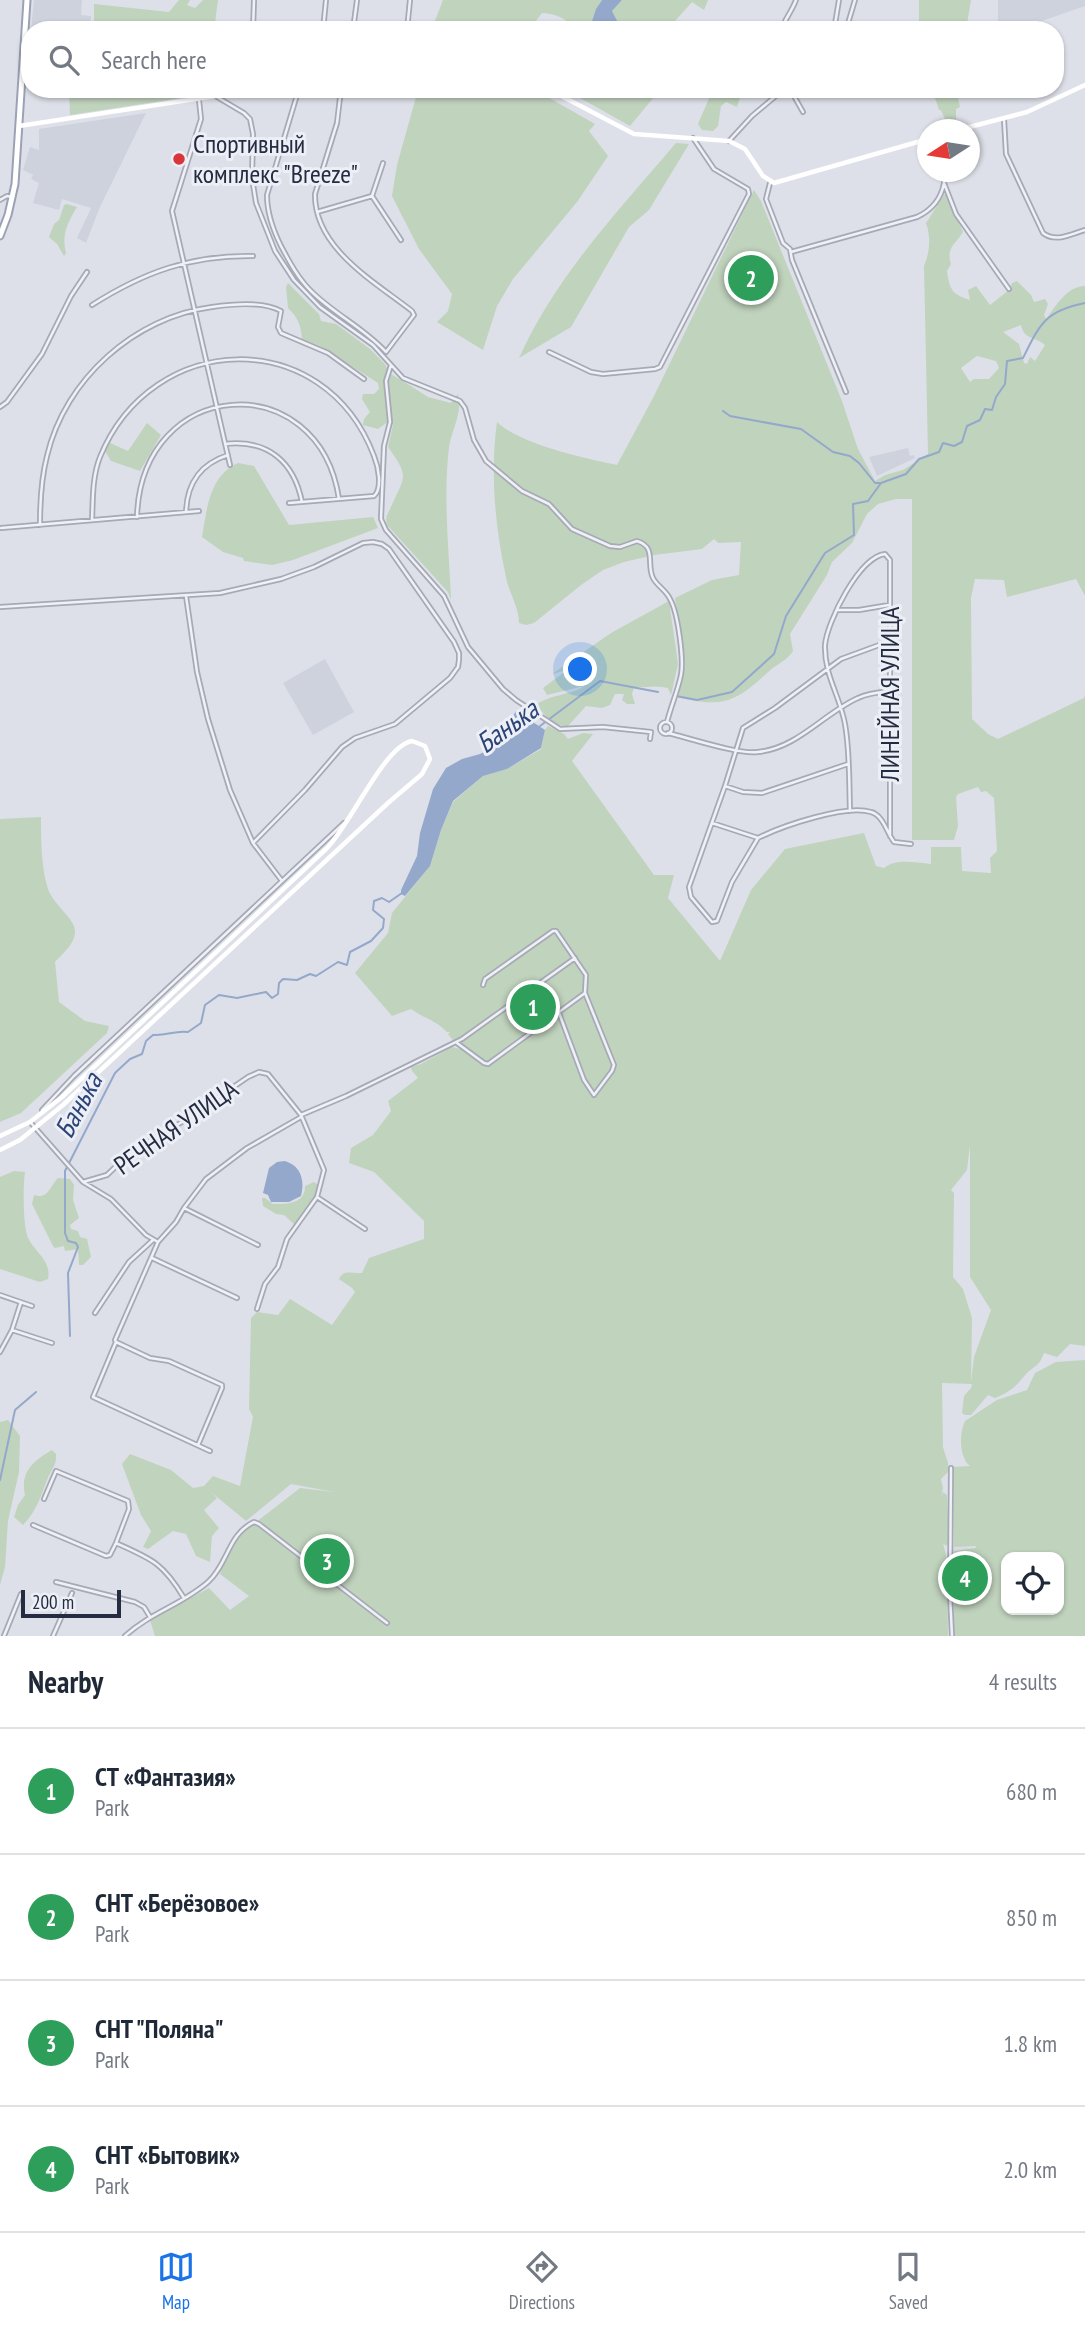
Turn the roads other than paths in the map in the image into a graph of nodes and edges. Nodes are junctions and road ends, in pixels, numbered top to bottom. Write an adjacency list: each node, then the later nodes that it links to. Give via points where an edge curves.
1 (27, 0): 9 (main road)
2 (254, 0): 10 (street)
3 (326, 0): 11 (street)
4 (357, 0): 12 (street)
5 (410, 0): 13 (street)
6 (796, 0): 14 (street)
7 (839, 0): 15 (street)
8 (855, 0): 16 (street)
9 (26, 21)
10 (253, 21)
11 (324, 21)
12 (355, 21)
13 (408, 21)
14 (785, 21)
15 (836, 21)
16 (849, 21)
17 (1085, 85): 19 (street)
18 (21, 94): 32 (main road)
19 (1064, 95)
20 (211, 98): 28 (street)
21 (219, 98): 55 (street, via 250,120 256,203 283,264 309,298)
22 (296, 98): 42 (street, via 267,195 271,221 295,272 311,291 386,352 414,315 342,255)
23 (340, 98): 42 (street, via 315,194)
24 (564, 98): 33 (street, via 626,132)
25 (773, 98): 34 (street)
26 (795, 98): 29 (street)
27 (1057, 98): 30 (street)
28 (199, 100): 32 (street); 48 (street, via 201,119 172,211)
29 (803, 112)
30 (1004, 117): 31 (street); 43 (street, via 1006,154 1043,233 1058,239)
31 (980, 124)
32 (19, 126): 40 (main road)
33 (693, 138): 34 (street); 53 (street, via 714,169 749,194 660,367 603,374)
34 (729, 141): 37 (street, via 744,149)
35 (917, 142): 37 (street)
36 (383, 163): 39 (street)
37 (771, 183): 46 (street, via 766,199)
38 (944, 183): 46 (street, via 940,199 919,216); 50 (street, via 962,225)
39 (372, 196): 42 (street); 45 (street)
40 (13, 197): 41 (street); 44 (main road)
41 (0, 200)
42 (317, 212)
43 (1085, 229)
44 (0, 236)
45 (401, 240)
46 (791, 252): 57 (street)
47 (253, 256): 48 (street)
48 (185, 262): 51 (street, via 128,284); 52 (street)
49 (87, 272): 58 (street, via 36,363)
50 (1009, 289)
51 (92, 305)
52 (195, 310): 54 (street); 56 (street, via 240,304 279,309 281,333 328,353); 70 (street, via 133,337 105,358 74,394 47,453)
53 (549, 352)
54 (207, 363): 59 (street); 63 (street, via 240,358 289,367 348,410 376,460 379,489 374,496); 69 (street, via 161,382 120,420 99,460)
55 (391, 364): 80 (street, via 414,384 460,401 486,461 522,491 549,504 572,529 610,546 637,541 647,547 654,580 673,607 681,652 681,676); 82 (street, via 386,381 390,422 384,446 381,519 386,530 444,596 468,647 516,700 560,729 603,727 651,732)
56 (364, 379)
57 (846, 392)
58 (0, 407)
59 (217, 408): 60 (street); 63 (street, via 257,405 295,423 323,452); 68 (street, via 189,418 158,445 139,487)
60 (226, 444): 61 (street); 64 (street, via 253,444 277,457 294,476)
61 (228, 454): 62 (street); 67 (street, via 195,476)
62 (230, 465)
63 (339, 499): 64 (street)
64 (302, 502): 65 (street)
65 (289, 503)
66 (199, 511): 67 (street)
67 (186, 512): 68 (street)
68 (137, 517): 69 (street)
69 (92, 520): 70 (street)
70 (40, 525): 71 (street)
71 (1, 528)
72 (186, 596): 74 (street); 91 (street, via 208,719 229,790); 91 (street, via 281,579 373,542 389,549 459,653 458,667 450,678 395,723 342,747)
73 (889, 605): 75 (street); 75 (street, ЛИНЕЙНАЯ УЛИЦА, via 890,560 885,554 861,571); 76 (street, ЛИНЕЙНАЯ УЛИЦА)
74 (0, 607)
75 (837, 610): 77 (street, via 827,631)
76 (890, 641): 77 (street, via 853,653); 78 (street, ЛИНЕЙНАЯ УЛИЦА)
77 (827, 671): 79 (street); 83 (street, via 743,729)
78 (890, 691): 79 (street, via 861,696); 89 (street, ЛИНЕЙНАЯ УЛИЦА)
79 (841, 708): 83 (street, via 777,747 758,752); 84 (street)
80 (667, 722): 81 (street, via 672,728); 81 (street, via 660,728)
81 (668, 733): 83 (street)
82 (650, 738)
83 (736, 749): 85 (street)
84 (849, 764): 85 (street, via 762,793); 87 (street)
85 (725, 786): 88 (street)
86 (357, 807): 93 (street); 100 (street, via 327,848); 101 (street, via 399,746 412,741 425,746 430,760 422,774)
87 (850, 811): 89 (street, via 872,812); 90 (street, via 792,823)
88 (712, 824): 90 (street); 90 (street, via 688,892 714,923)
89 (890, 836): 92 (street, via 894,842)
90 (758, 838)
91 (253, 843): 93 (street)
92 (911, 844)
93 (283, 881): 100 (street)
94 (575, 958): 95 (street, via 552,931); 96 (street, via 586,975); 98 (street)
95 (483, 985)
96 (585, 993): 97 (street); 97 (street, via 614,1065 594,1095)
97 (559, 1013): 98 (street, via 488,1064)
98 (457, 1042): 99 (street)
99 (301, 1116): 104 (street, РЕЧНАЯ УЛИЦА, via 268,1074 259,1072 132,1151 107,1175); 105 (street, via 324,1166); 106 (street, via 217,1170)
100 (32, 1120): 101 (street); 102 (street)
101 (36, 1129): 103 (street); 104 (street)
102 (0, 1136)
103 (0, 1150)
104 (83, 1182): 108 (street, via 111,1199)
105 (317, 1197): 107 (street); 116 (street, via 287,1240)
106 (184, 1208): 109 (street); 110 (street)
107 (365, 1230)
108 (153, 1240): 109 (street); 117 (street, via 129,1262)
109 (158, 1242): 111 (street)
110 (258, 1245)
111 (152, 1258): 113 (street); 119 (street)
112 (0, 1295): 114 (street)
113 (237, 1297)
114 (21, 1302): 115 (street); 118 (street)
115 (32, 1306)
116 (257, 1309)
117 (95, 1313)
118 (12, 1330): 120 (street); 121 (street)
119 (116, 1342): 122 (street, via 93,1397); 122 (street, via 222,1385)
120 (52, 1343)
121 (0, 1352)
122 (198, 1445): 123 (street)
123 (210, 1451)
124 (951, 1468): 137 (street)
125 (44, 1499): 127 (street, via 56,1471 128,1500)
126 (33, 1525): 127 (street, via 106,1556)
127 (116, 1543): 131 (street, via 160,1565)
128 (56, 1582): 132 (street, via 135,1602)
129 (72, 1593): 135 (street)
130 (21, 1594): 134 (street)
131 (184, 1598): 132 (street); 133 (street, via 215,1575 232,1541 257,1522)
132 (150, 1617): 136 (street)
133 (387, 1623)
134 (4, 1636)
135 (53, 1636)
136 (125, 1636)
137 (953, 1636)

